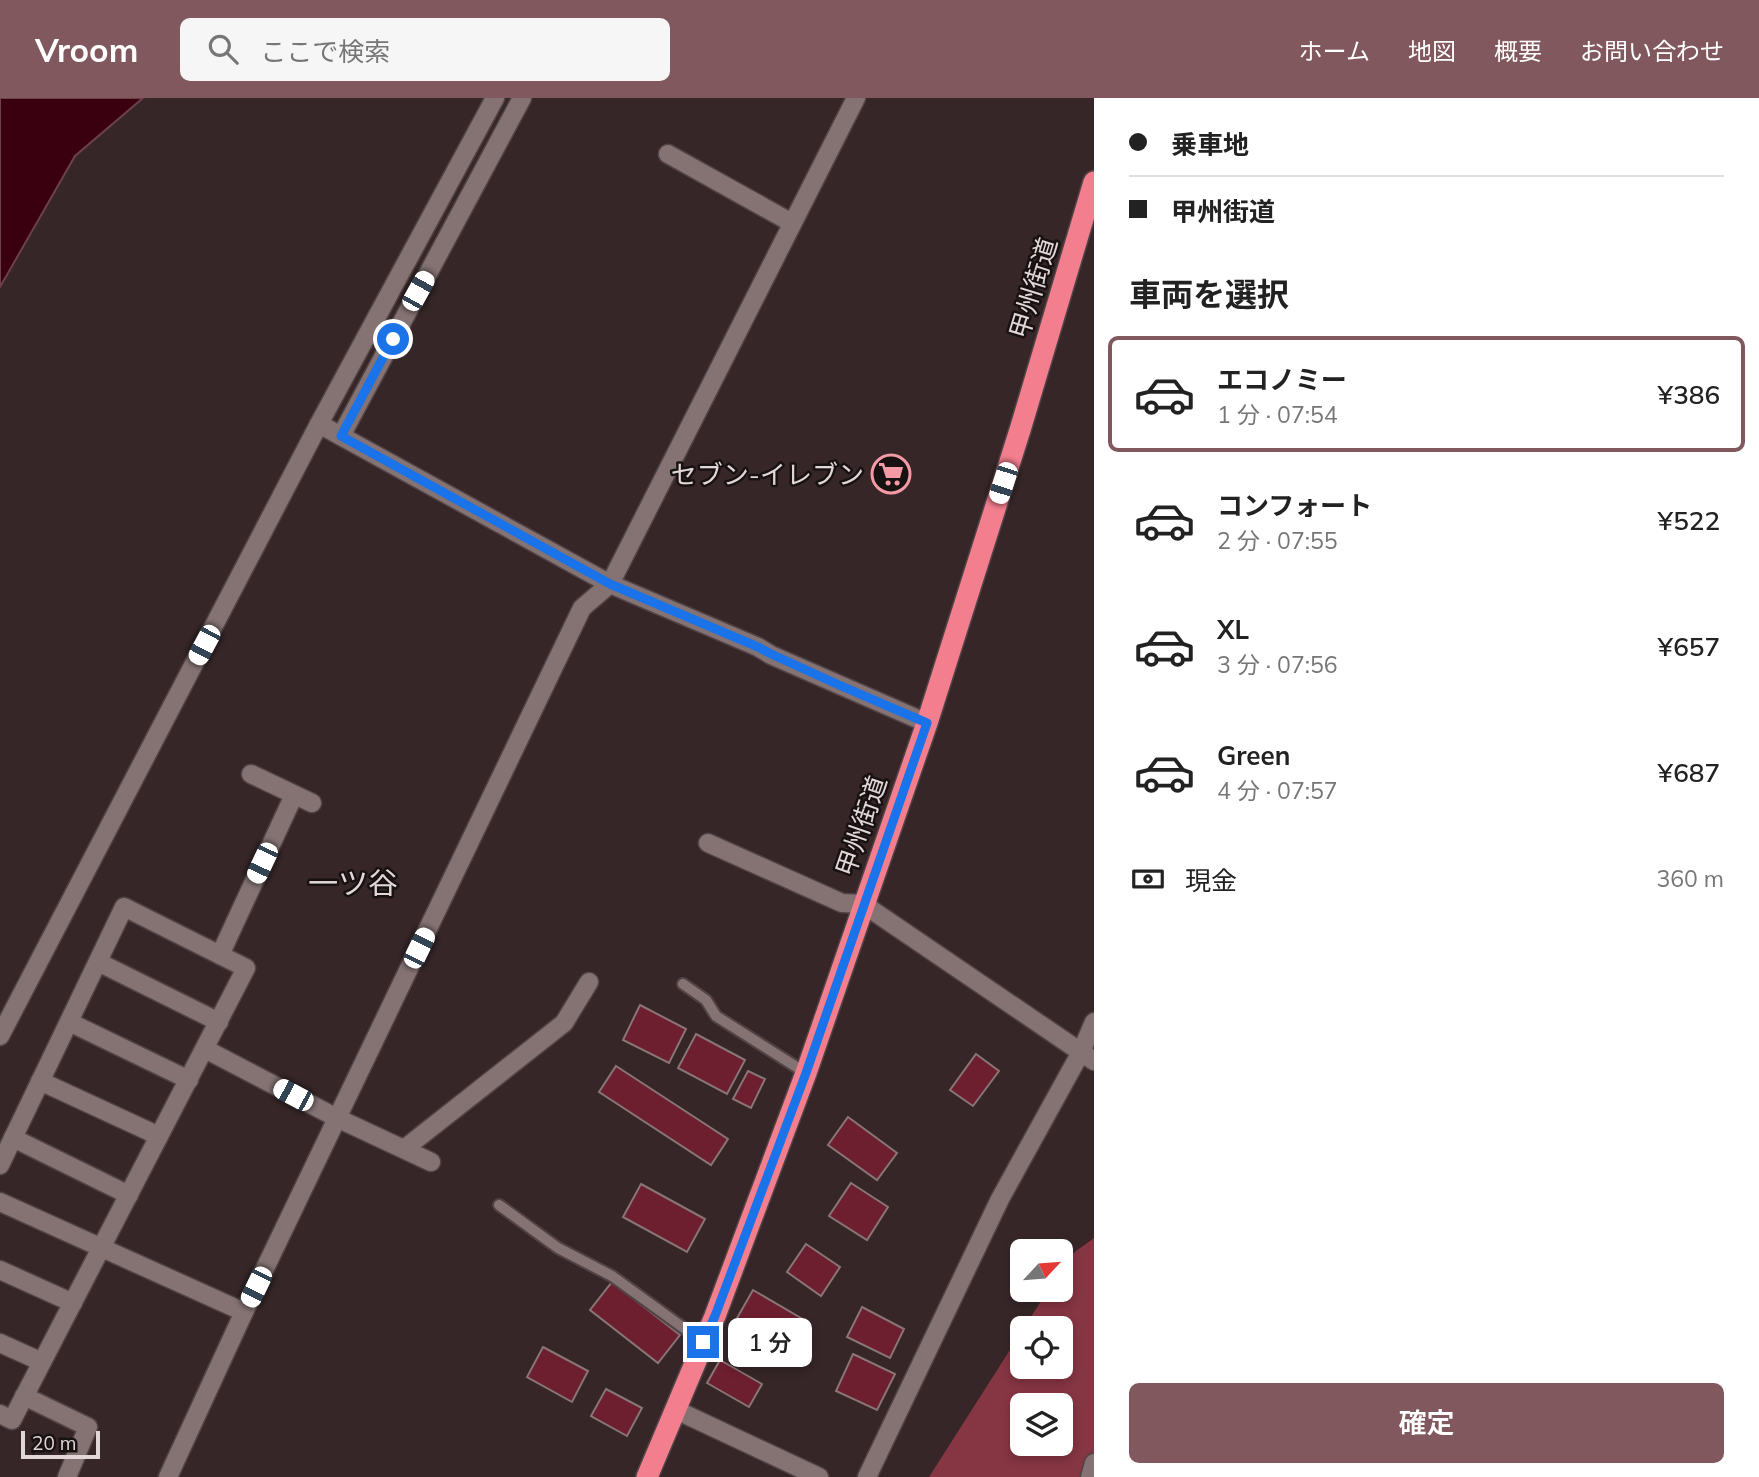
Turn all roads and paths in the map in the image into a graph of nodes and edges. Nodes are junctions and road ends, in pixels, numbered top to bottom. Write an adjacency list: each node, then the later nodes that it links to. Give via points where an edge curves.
1 (495, 98): 7 (street)
2 (523, 98): 8 (street)
3 (856, 98): 6 (street)
4 (668, 155): 6 (street)
5 (1094, 182): 10 (highway, 甲州街道)
6 (792, 223): 9 (street)
7 (319, 424): 8 (street); 23 (street)
8 (341, 436): 9 (street)
9 (610, 584): 10 (street); 29 (street, via 582,608)
10 (927, 723): 15 (highway, 甲州街道)
11 (251, 774): 12 (street)
12 (294, 795): 13 (street); 16 (street)
13 (312, 803)
14 (708, 843): 15 (street, via 842,903)
15 (863, 904): 25 (street); 26 (highway, 甲州街道)
16 (220, 955): 17 (street, via 124,907); 21 (street, via 246,968)
17 (97, 962): 20 (street); 21 (street)
18 (589, 982): 32 (street, via 564,1023)
19 (683, 984): 26 (lane, via 706,1000 716,1016)
20 (69, 1022): 27 (street); 28 (street)
21 (219, 1022): 24 (street)
22 (1094, 1022): 25 (street)
23 (0, 1036)
24 (205, 1049): 27 (street); 29 (street)
25 (1087, 1057): 53 (street, via 1000,1199)
26 (806, 1073): 42 (highway, 甲州街道)
27 (189, 1080): 30 (street)
28 (40, 1081): 30 (street); 31 (street)
29 (337, 1118): 32 (street); 41 (street)
30 (159, 1136): 35 (street)
31 (13, 1138): 34 (street); 35 (street)
32 (404, 1149): 33 (street)
33 (430, 1162)
34 (0, 1165)
35 (129, 1195): 38 (street)
36 (0, 1202): 38 (street)
37 (499, 1205): 42 (lane, via 558,1248 612,1276)
38 (100, 1247): 40 (street); 41 (street)
39 (0, 1270): 40 (street)
40 (73, 1303): 44 (street)
41 (244, 1312): 50 (street)
42 (703, 1342): 46 (highway, 甲州街道)
43 (0, 1343): 44 (street)
44 (42, 1362): 45 (street)
45 (24, 1396): 47 (street, via 12,1420); 49 (street, via 88,1427)
46 (676, 1410): 51 (highway, 甲州街道); 52 (street)
47 (0, 1414)
48 (1094, 1463): 54 (street)
49 (66, 1477)
50 (168, 1477)
51 (647, 1477)
52 (819, 1477)
53 (867, 1477)
54 (1090, 1477)

